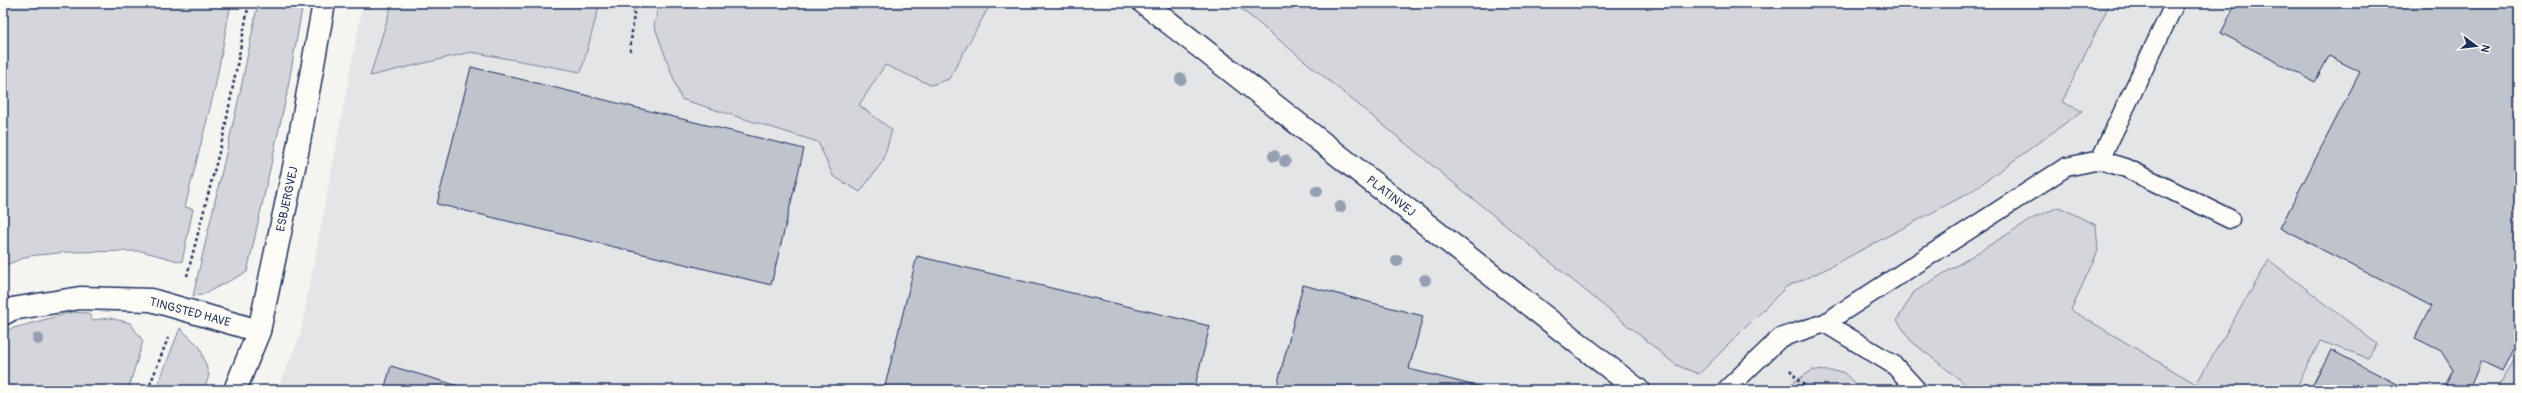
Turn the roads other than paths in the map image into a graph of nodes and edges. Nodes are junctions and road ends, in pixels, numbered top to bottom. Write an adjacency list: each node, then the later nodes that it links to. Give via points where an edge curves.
1 (324, 3): 8 (street, ESBJERGVEJ, via 297,153)
2 (1144, 3): 10 (street, PLATINVEJ)
3 (2175, 3): 4 (lane)
4 (2100, 160): 5 (lane, via 2126,168); 7 (lane, via 2066,167)
5 (2230, 219)
6 (3, 314): 8 (street, TINGSTED HAVE, via 12,309 80,298 151,300)
7 (1825, 323): 11 (lane, via 1780,338); 12 (lane, via 1894,365)
8 (259, 331): 9 (street, ESBJERGVEJ)
9 (236, 390)
10 (1638, 390)
11 (1726, 390)
12 (1916, 390)

